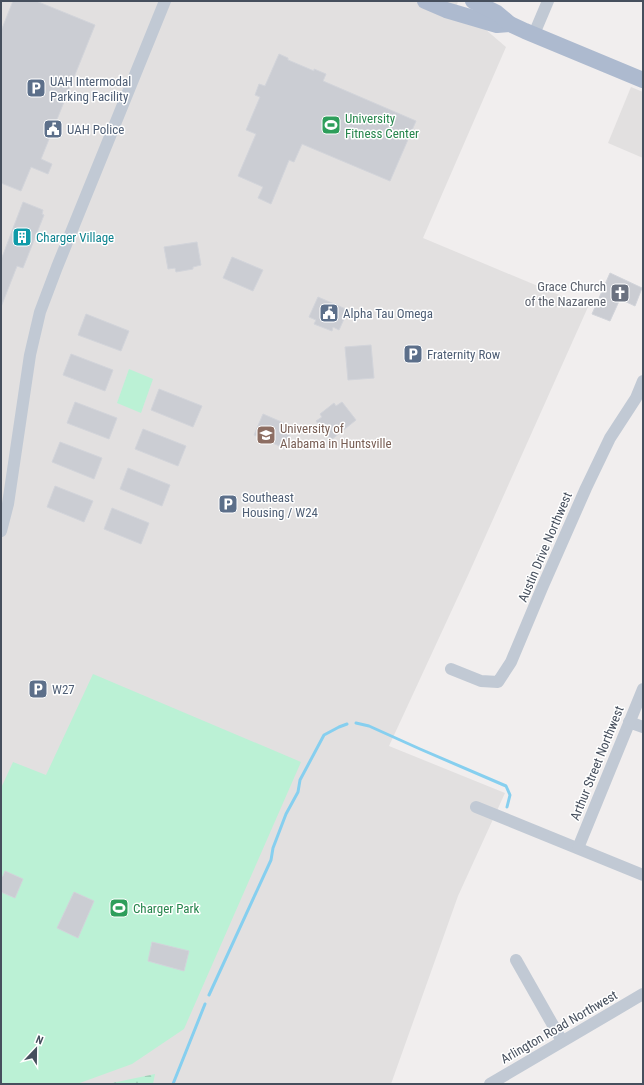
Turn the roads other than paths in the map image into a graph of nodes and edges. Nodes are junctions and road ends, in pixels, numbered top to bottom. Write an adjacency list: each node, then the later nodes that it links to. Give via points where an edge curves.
1 (166, 1): 9 (street, via 40,312 30,355 8,504)
2 (425, 1): 5 (main road, via 497,25)
3 (473, 1): 5 (main road, via 497,13)
4 (548, 1): 6 (street)
5 (510, 24): 6 (main road)
6 (534, 34): 7 (main road)
7 (643, 80)
8 (643, 381): 10 (street, Austin Drive Northwest, via 636,398 610,438 511,662 498,682 482,681)
9 (1, 531)
10 (451, 669)
11 (643, 689): 12 (street, Arthur Street Northwest)
12 (629, 722): 13 (street); 15 (street, Arthur Street Northwest)
13 (643, 727)
14 (476, 807): 15 (street)
15 (578, 848): 16 (street)
16 (643, 875)
17 (516, 960): 19 (street)
18 (643, 994): 19 (street, Arlington Road Northwest)
19 (562, 1041): 20 (street, Arlington Road Northwest)
20 (490, 1084)

